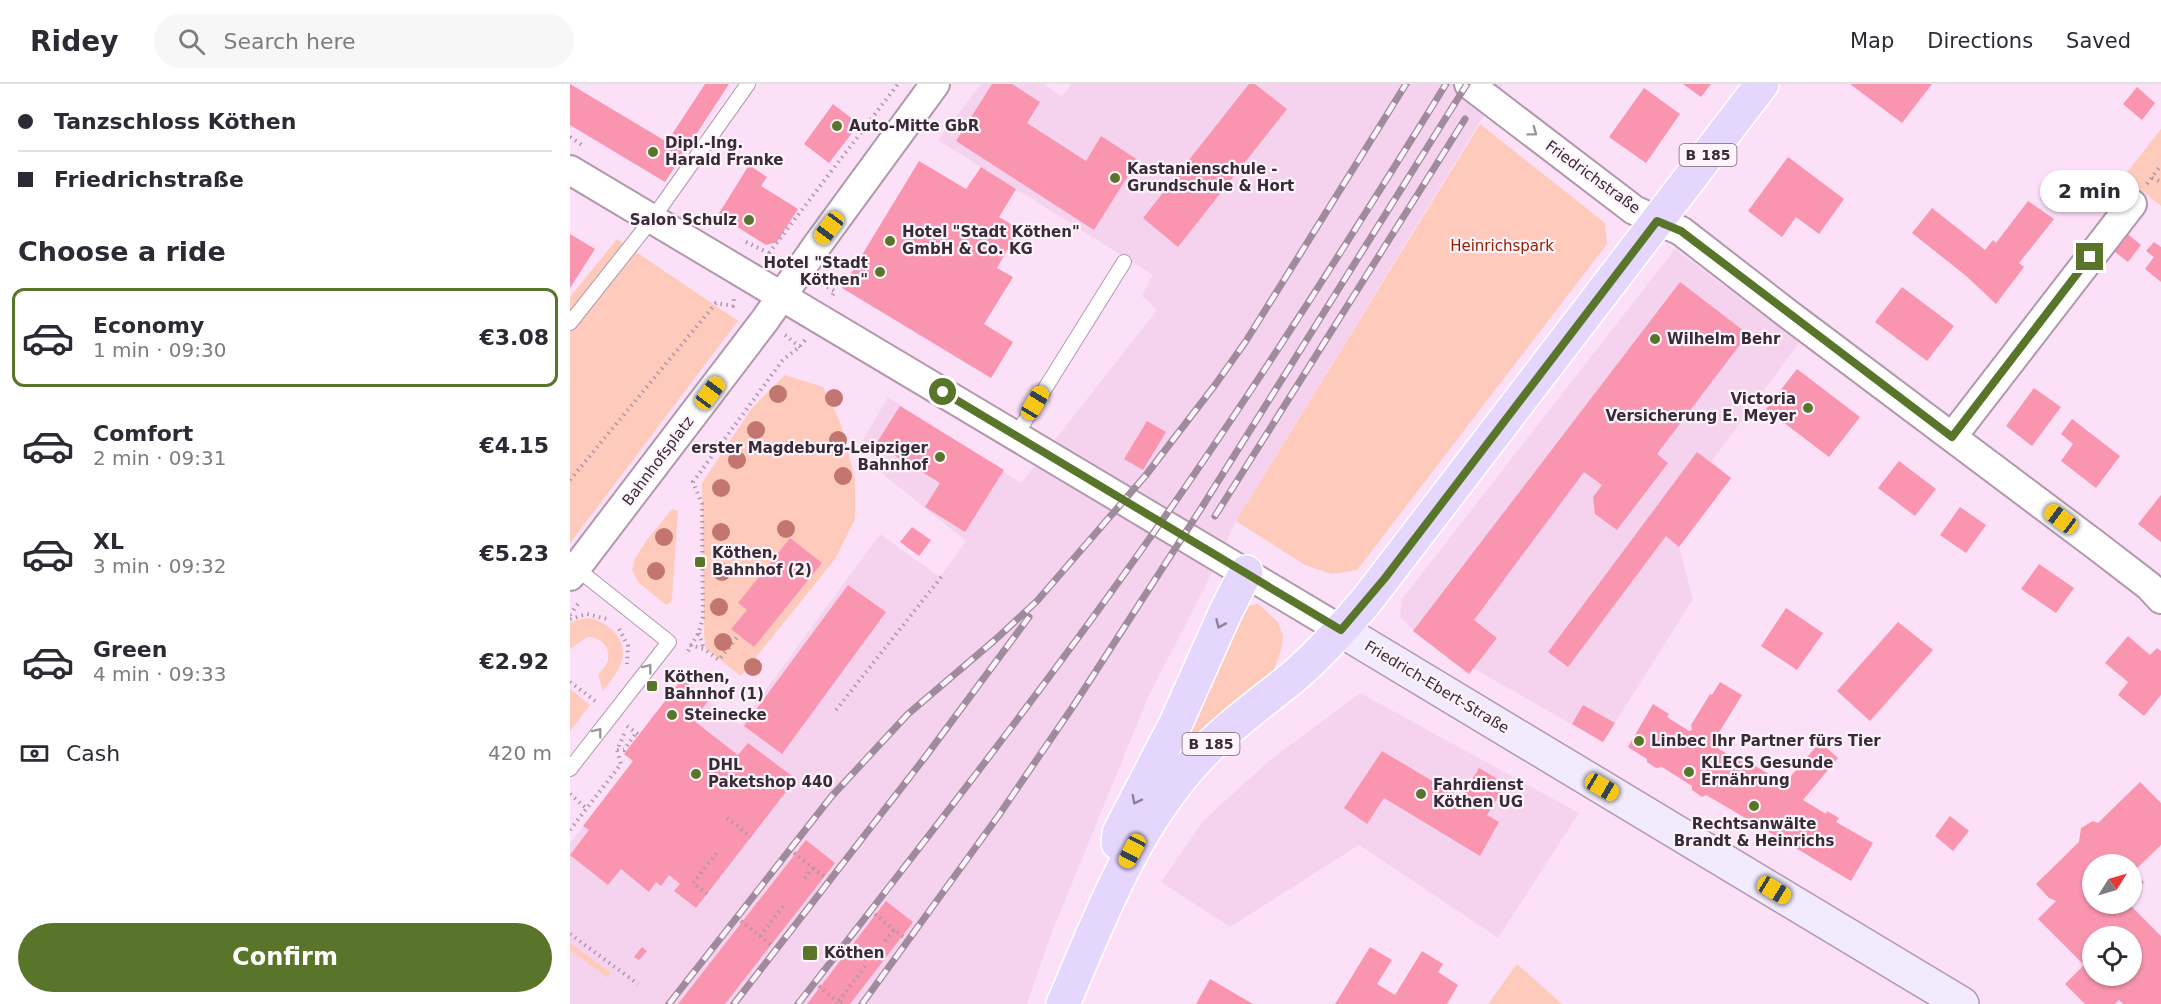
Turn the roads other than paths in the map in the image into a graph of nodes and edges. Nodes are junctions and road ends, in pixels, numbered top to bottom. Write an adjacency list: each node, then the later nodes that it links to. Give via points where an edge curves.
1 (748, 84): 7 (lane)
2 (935, 84): 10 (street, Bahnhofsplatz)
3 (1469, 84): 8 (street, Friedrichstraße, one-way to 8, via 1634,210)
4 (1762, 84): 8 (main road, B 185)
5 (570, 170): 7 (street, Friedrich-Ebert-Straße)
6 (2132, 204): 13 (street)
7 (653, 218): 10 (street, Friedrich-Ebert-Straße); 11 (lane)
8 (1657, 221): 13 (street, Friedrichstraße, via 1681,231); 17 (main road, B 185, via 1385,578)
9 (1124, 262): 12 (lane)
10 (782, 295): 12 (street, Friedrich-Ebert-Straße); 14 (street, Bahnhofsplatz)
11 (570, 323)
12 (1016, 435): 15 (street, Friedrich-Ebert-Straße)
13 (1952, 437): 16 (street, Friedrichstraße)
14 (573, 572): 18 (lane, Bahnhofsplatz, one-way to 14, via 669,642)
15 (1246, 572): 17 (street, Friedrich-Ebert-Straße); 19 (main road, one-way to 19, via 1176,723 1119,833)
16 (2161, 599)
17 (1341, 630): 19 (main road, B 185, via 1197,760 1146,827); 21 (main road, Friedrich-Ebert-Straße)
18 (570, 768)
19 (1114, 885): 20 (main road, B 185)
20 (1063, 1004)
21 (1962, 1004)

